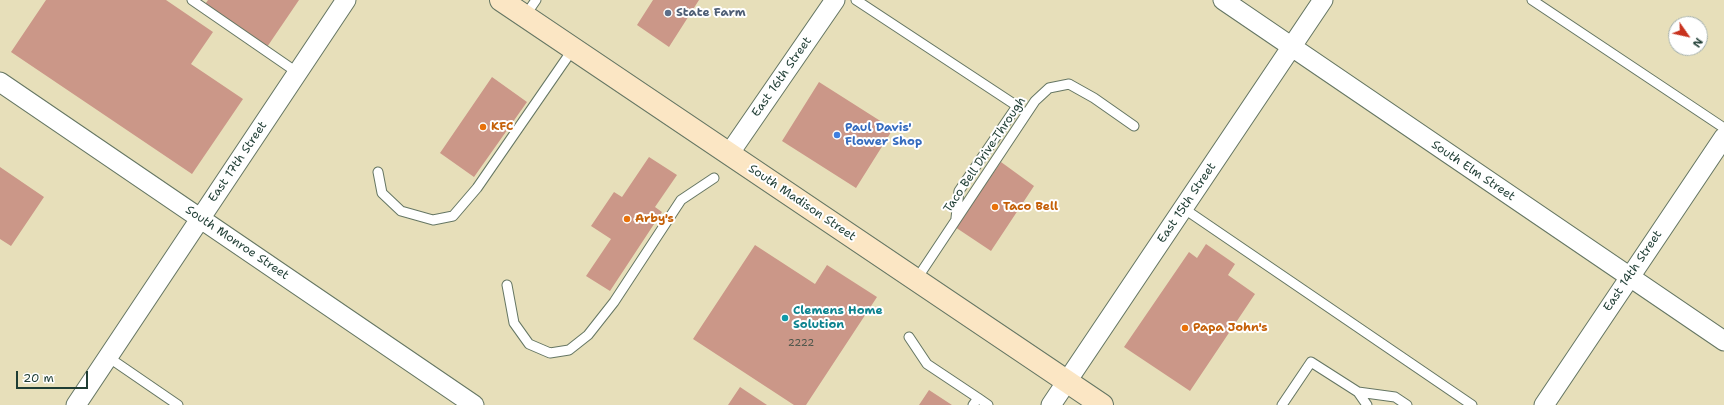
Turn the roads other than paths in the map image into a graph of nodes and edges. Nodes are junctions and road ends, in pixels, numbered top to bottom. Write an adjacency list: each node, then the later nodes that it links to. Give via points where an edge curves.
1 (192, 0): 12 (lane)
2 (346, 0): 12 (street, East 17th Street)
3 (501, 0): 9 (main road, South Madison Street)
4 (836, 0): 17 (street, East 16th Street)
5 (856, 0): 22 (lane, via 1017,106 959,190)
6 (1223, 0): 10 (street, South Elm Street)
7 (1322, 0): 10 (street, East 15th Street)
8 (1532, 0): 15 (lane)
9 (531, 8): 11 (main road, South Madison Street)
10 (1292, 46): 20 (street, East 15th Street); 23 (street, South Elm Street)
11 (573, 49): 17 (main road, South Madison Street); 18 (lane, via 477,188 453,216 433,220 401,211 382,193)
12 (298, 73): 21 (street, East 17th Street)
13 (0, 82): 21 (street, South Monroe Street)
14 (1134, 126): 22 (lane, Taco Bell Drive-Through, via 1069,84 1049,88 1035,101)
15 (1724, 128)
16 (1724, 137): 23 (street, East 14th Street)
17 (729, 154): 24 (main road, South Madison Street)
18 (378, 172)
19 (714, 178): 25 (lane, via 681,200 614,302 588,335 569,350 550,353 529,344 514,323)
20 (1183, 208): 29 (street, East 15th Street); 41 (lane)
21 (201, 218): 28 (street, East 17th Street); 34 (street, South Monroe Street)
22 (956, 220): 24 (lane, Taco Bell Drive-Through)
23 (1629, 277): 27 (street, South Elm Street); 42 (street, East 14th Street)
24 (916, 280): 29 (main road, South Madison Street)
25 (507, 285)
26 (909, 337): 31 (lane, via 927,364)
27 (1724, 341)
28 (108, 357): 32 (street, East 17th Street); 33 (lane)
29 (1067, 381): 36 (street, East 15th Street); 37 (main road, South Madison Street)
30 (1358, 392): 38 (lane, via 1311,362); 39 (lane); 40 (lane, via 1395,397)
31 (976, 401): 35 (lane)
32 (76, 405)
33 (178, 405)
34 (474, 405)
35 (988, 405)
36 (1051, 405)
37 (1102, 405)
38 (1282, 405)
39 (1367, 405)
40 (1407, 405)
41 (1472, 405)
42 (1544, 405)

